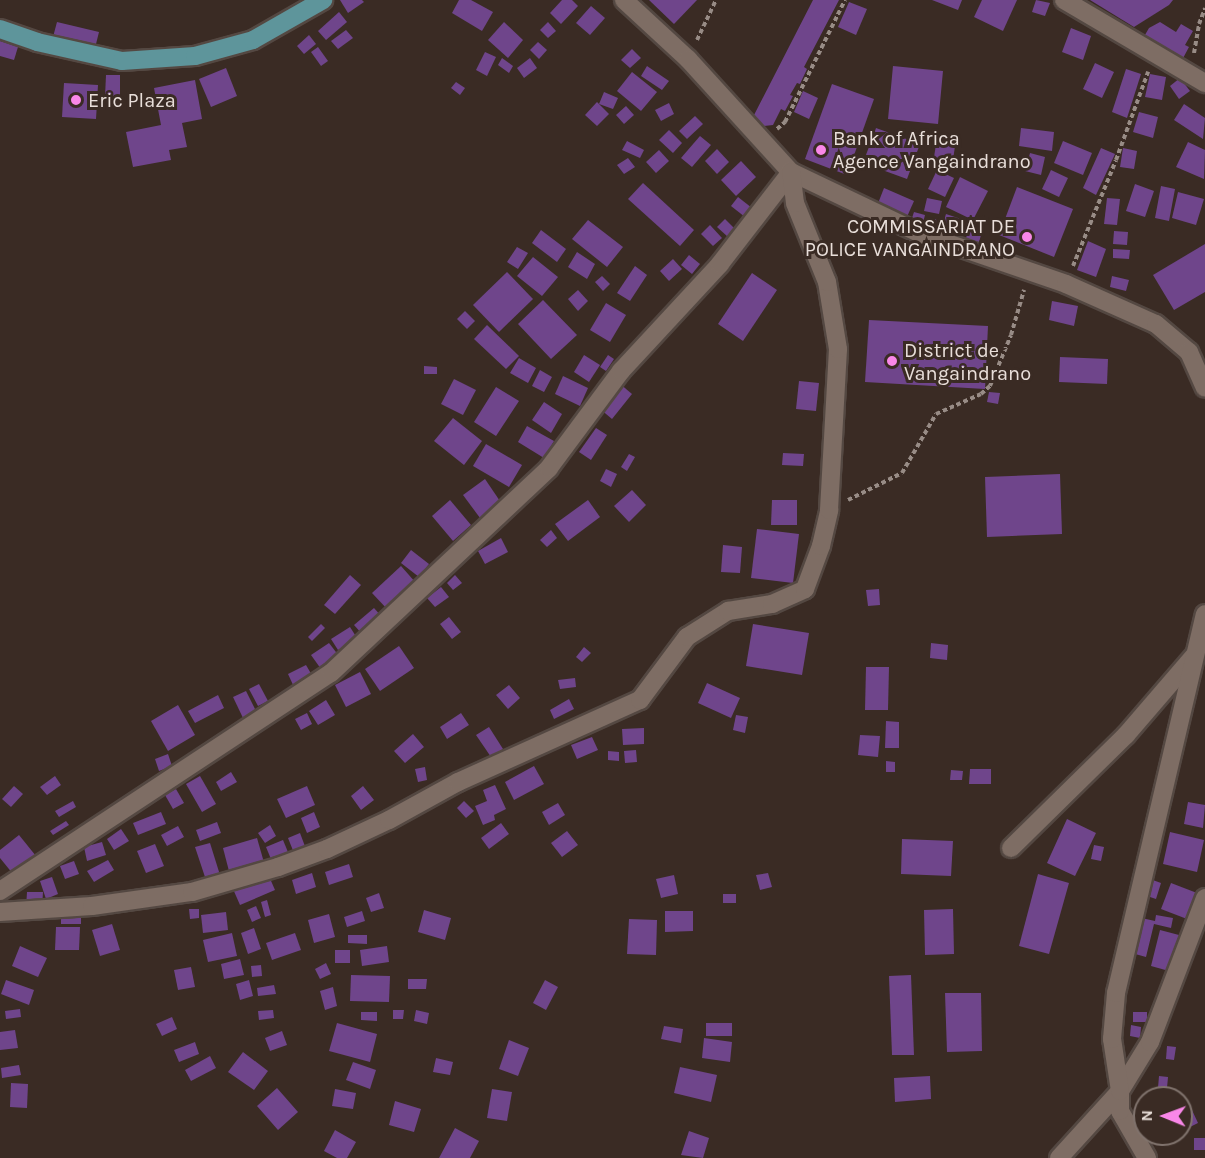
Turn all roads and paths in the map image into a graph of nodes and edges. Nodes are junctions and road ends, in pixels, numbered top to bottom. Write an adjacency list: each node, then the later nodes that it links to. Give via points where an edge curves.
1 (323, 0): 7 (main road, via 253,40 195,56 122,61 37,42)
2 (624, 0): 9 (street)
3 (716, 0): 9 (path)
4 (845, 0): 11 (path, via 785,122)
5 (1064, 0): 8 (street)
6 (1205, 8): 10 (path, via 1199,24)
7 (0, 29)
8 (1155, 52): 10 (street); 13 (path)
9 (688, 59): 11 (street)
10 (1198, 79)
11 (763, 141): 12 (street)
12 (791, 172): 13 (street, via 921,234); 16 (street, via 795,203 827,282 838,349); 20 (street, via 720,264 621,371 549,468 331,673)
13 (1066, 284): 15 (street, via 1156,324 1189,352)
14 (1024, 291): 16 (path, via 990,386 936,414 902,473)
15 (1205, 388)
16 (829, 510): 22 (street, via 805,588 772,604 728,611 687,637 640,700 458,782 327,849 278,867 192,892 92,906)
17 (1205, 614): 18 (street)
18 (1195, 655): 19 (street, via 1126,735); 23 (street, via 1116,993 1112,1039)
19 (1011, 848)
20 (0, 891)
21 (1205, 898): 23 (street, via 1150,1042)
22 (0, 912)
23 (1120, 1091): 24 (street); 25 (street, via 1120,1111)
24 (1059, 1158)
25 (1147, 1158)

